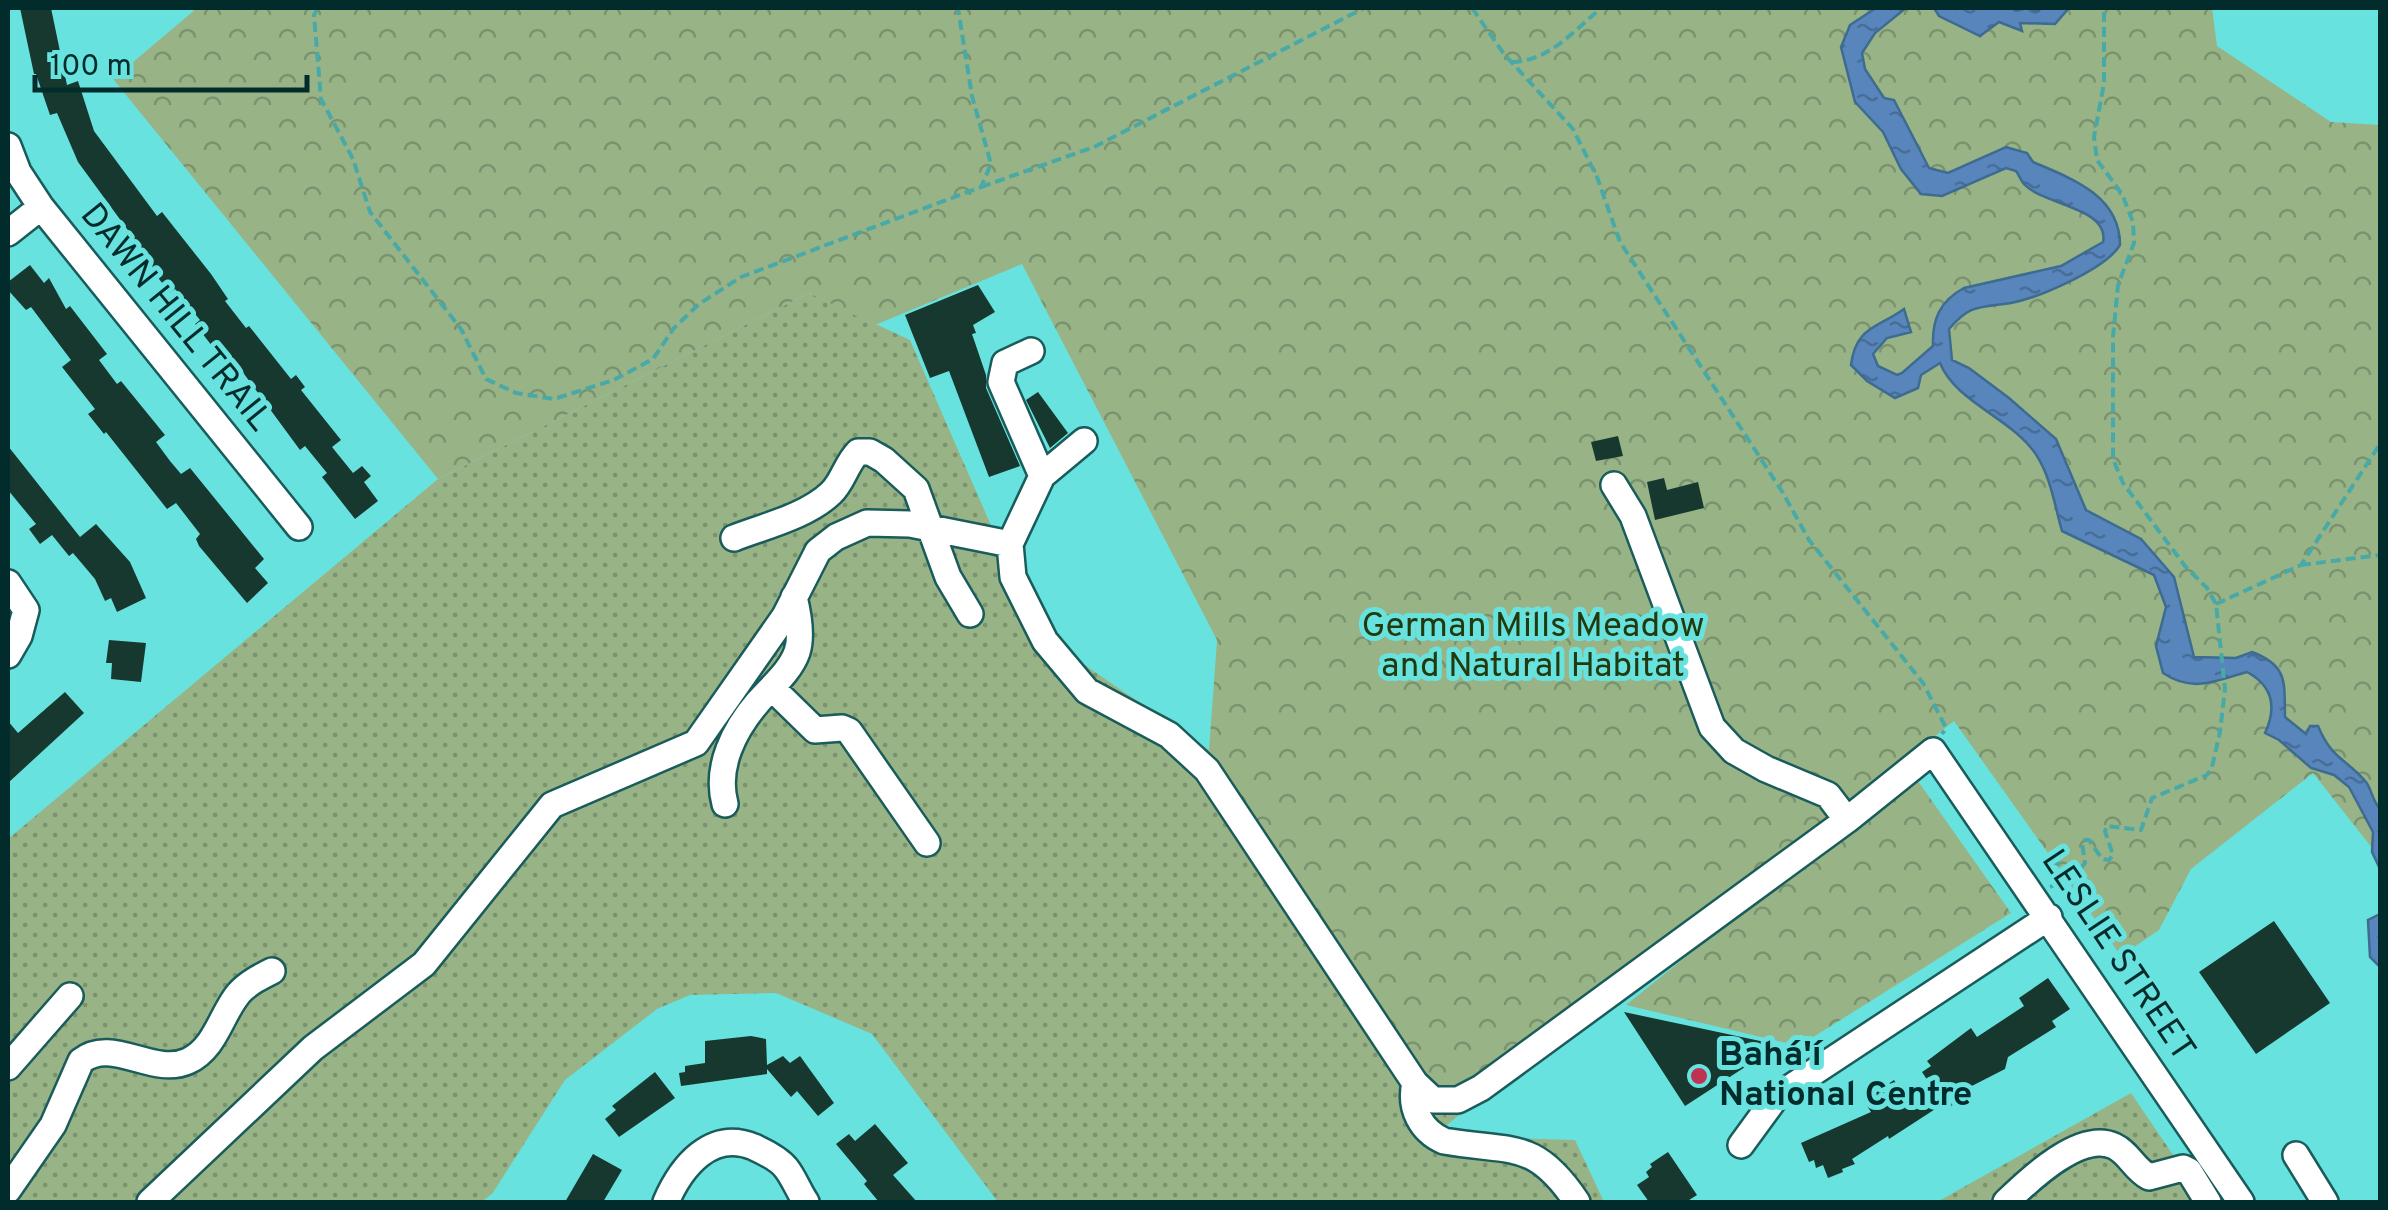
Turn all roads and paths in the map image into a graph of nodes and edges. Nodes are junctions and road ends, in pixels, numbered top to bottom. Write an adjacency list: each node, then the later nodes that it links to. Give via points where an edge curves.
1 (318, 8): 9 (path, via 322,98 370,212 461,329 486,379 516,393 554,399 614,380 654,359 674,328 741,278)
2 (958, 8): 9 (path, via 991,164)
3 (1364, 8): 9 (path, via 1094,147)
4 (1472, 8): 7 (path)
5 (1601, 8): 7 (path, via 1531,62)
6 (2104, 8): 25 (path, via 2104,82 2094,138 2097,160 2133,222 2134,243 2118,284 2113,459 2122,483)
7 (1512, 62): 29 (path, via 1573,128 1620,242 1809,540 1923,683 1946,728)
8 (8, 146): 10 (street, DAWN HILL TRAIL)
9 (981, 188)
10 (41, 207): 11 (street); 17 (street, DAWN HILL TRAIL)
11 (8, 233)
12 (1031, 351): 15 (street, via 1006,364 1001,382)
13 (1084, 441): 15 (street)
14 (2380, 444): 22 (path)
15 (1042, 476): 20 (street)
16 (1614, 485): 31 (street, via 1633,516 1712,727 1734,751 1766,770 1828,795)
17 (299, 527)
18 (929, 528): 19 (street, via 916,489 884,460 858,452 835,490 814,506); 20 (street); 24 (street, via 867,523 836,537 818,551); 26 (street)
19 (734, 538)
20 (1010, 544): 38 (street, via 1014,577 1046,640 1087,691 1169,735 1206,770)
21 (2380, 555): 22 (path)
22 (2300, 566): 25 (path)
23 (8, 583): 27 (street, via 26,610)
24 (794, 597): 28 (street, via 798,651); 42 (street, via 696,743 552,805 424,964 313,1048)
25 (2216, 604): 33 (path, via 2225,689 2207,776 2152,798 2141,830 2107,826 2108,860 2085,840 2081,868 2050,862 2055,885)
26 (970, 614)
27 (8, 654)
28 (772, 688): 30 (street, via 731,744 721,771); 32 (street, via 815,730 849,731)
29 (1933, 751): 31 (street); 33 (street, LESLIE STREET)
30 (725, 804)
31 (1847, 820): 38 (street, via 1482,1088 1458,1100 1433,1100)
32 (927, 842)
33 (2031, 891): 34 (street, LESLIE STREET)
34 (2050, 917): 39 (street, via 1776,1097); 48 (street, LESLIE STREET)
35 (272, 971): 41 (street, via 238,994 211,1040 190,1060 146,1062 104,1051 87,1056 41,1145)
36 (70, 996): 37 (street)
37 (8, 1067)
38 (1415, 1083): 45 (street, via 1416,1114 1433,1136 1533,1155)
39 (1741, 1145)
40 (2296, 1155): 49 (street)
41 (8, 1190)
42 (150, 1202)
43 (666, 1202): 44 (street, via 694,1158 723,1143 744,1143 786,1168)
44 (806, 1202)
45 (1577, 1202)
46 (2006, 1202): 47 (street, via 2034,1174 2083,1146 2102,1143 2122,1151 2149,1177 2179,1167 2189,1171)
47 (2208, 1202)
48 (2241, 1202)
49 (2325, 1202)

